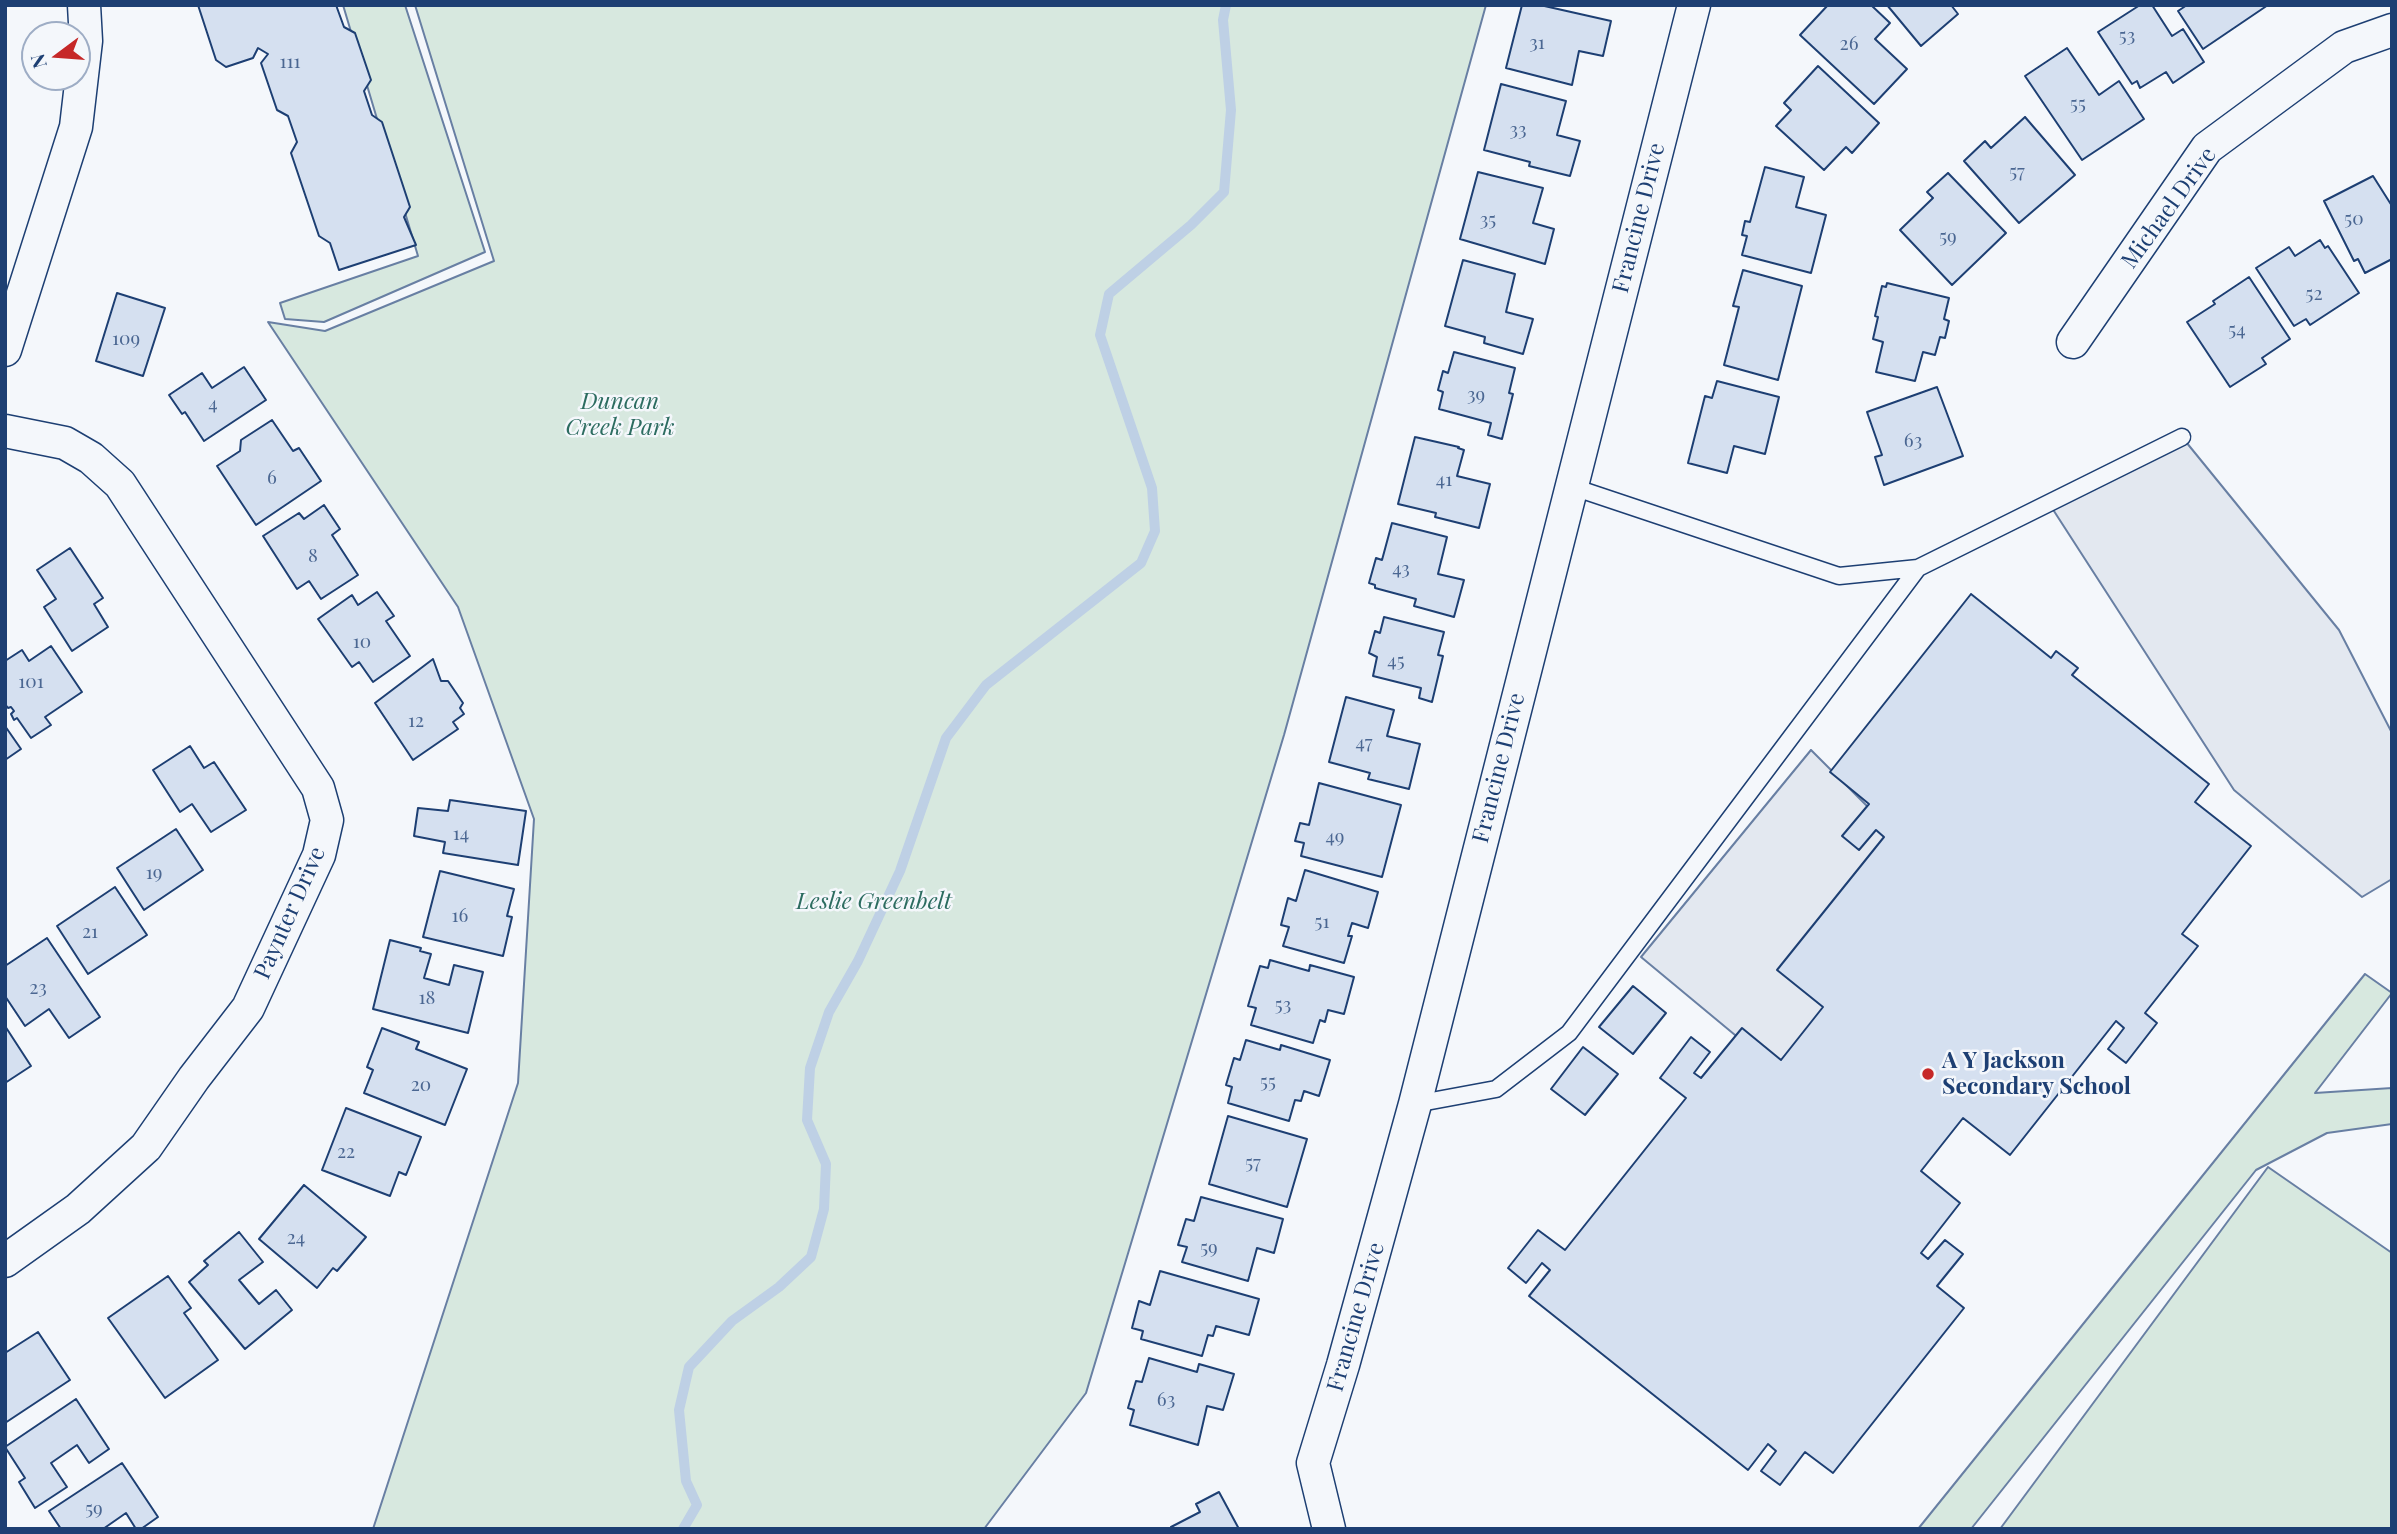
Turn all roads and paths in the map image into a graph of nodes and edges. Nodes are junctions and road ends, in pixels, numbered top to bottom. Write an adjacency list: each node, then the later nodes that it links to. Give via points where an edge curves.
1 (84, 5): 5 (street, via 86,41 76,127)
2 (1694, 5): 8 (street, Francine Drive)
3 (2392, 30): 4 (street, Michael Drive, via 2344,47 2207,148)
4 (2073, 342)
5 (5, 350)
6 (5, 431): 11 (street, Paynter Drive, via 65,443 91,458 120,484 318,788 327,820 319,855 248,1008 146,1147 78,1209)
7 (2182, 437): 9 (lane)
8 (1570, 486): 9 (lane, via 1839,576); 10 (street, Francine Drive)
9 (1918, 569): 10 (lane, via 1569,1033 1496,1088)
10 (1415, 1104): 12 (street, Francine Drive, via 1313,1463)
11 (5, 1261)
12 (1329, 1529)

